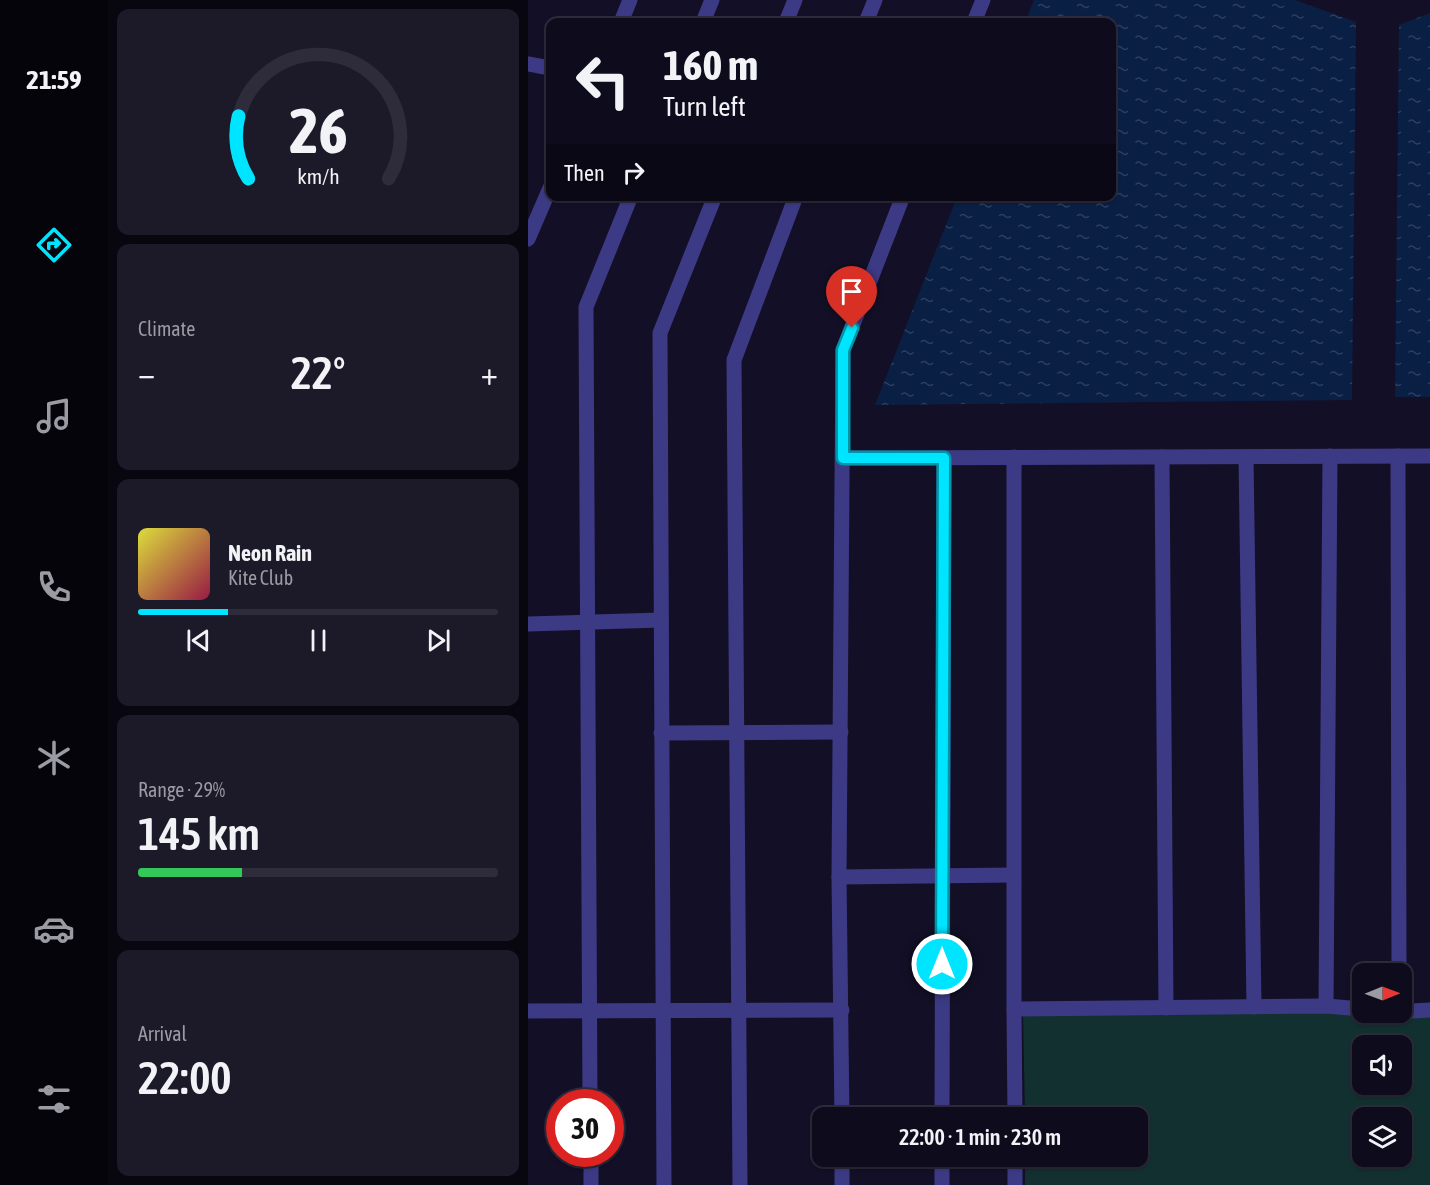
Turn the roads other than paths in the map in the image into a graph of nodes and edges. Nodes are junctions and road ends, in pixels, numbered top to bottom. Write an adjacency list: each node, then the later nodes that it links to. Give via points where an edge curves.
1 (630, 0): 6 (street)
2 (712, 0): 7 (street)
3 (795, 0): 8 (street)
4 (875, 0): 9 (street)
5 (983, 0): 10 (street)
6 (623, 18)
7 (705, 18)
8 (788, 18)
9 (868, 18)
10 (976, 18)
11 (528, 64): 12 (street)
12 (546, 67)
13 (546, 197): 18 (street)
14 (629, 201): 28 (street, via 586,307)
15 (713, 201): 27 (street, via 660,333)
16 (794, 201): 30 (street, via 734,360)
17 (901, 201): 25 (street, via 843,350)
18 (528, 239)
19 (1330, 456): 20 (street); 24 (street); 37 (street)
20 (1398, 456): 21 (street); 36 (street)
21 (1430, 456)
22 (1014, 457): 23 (street); 26 (street); 33 (street)
23 (1162, 457): 24 (street); 39 (street)
24 (1246, 457): 38 (street)
25 (843, 458): 26 (street); 31 (street)
26 (944, 458): 34 (street)
27 (661, 620): 28 (street); 32 (street)
28 (588, 622): 29 (street); 46 (street)
29 (528, 624)
30 (736, 732): 31 (street); 32 (street); 42 (street)
31 (841, 732): 35 (street)
32 (661, 733): 47 (street)
33 (1013, 875): 34 (street); 40 (street)
34 (941, 876): 35 (street); 51 (street)
35 (839, 877): 43 (street)
36 (1400, 963)
37 (1326, 1006): 38 (street); 41 (street)
38 (1254, 1007): 39 (street)
39 (1166, 1008): 40 (street)
40 (1014, 1009): 52 (street)
41 (1352, 1009)
42 (738, 1010): 43 (street); 47 (street); 59 (street)
43 (842, 1010): 50 (street)
44 (1430, 1010): 48 (street)
45 (528, 1011): 46 (street)
46 (590, 1011): 47 (street); 49 (street)
47 (662, 1011): 58 (street)
48 (1412, 1012)
49 (590, 1089)
50 (842, 1107)
51 (942, 1107)
52 (1015, 1107)
53 (591, 1167): 57 (street)
54 (842, 1167): 60 (street)
55 (942, 1167): 61 (street)
56 (1015, 1167): 62 (street)
57 (591, 1185)
58 (664, 1185)
59 (740, 1185)
60 (842, 1185)
61 (942, 1185)
62 (1016, 1185)

